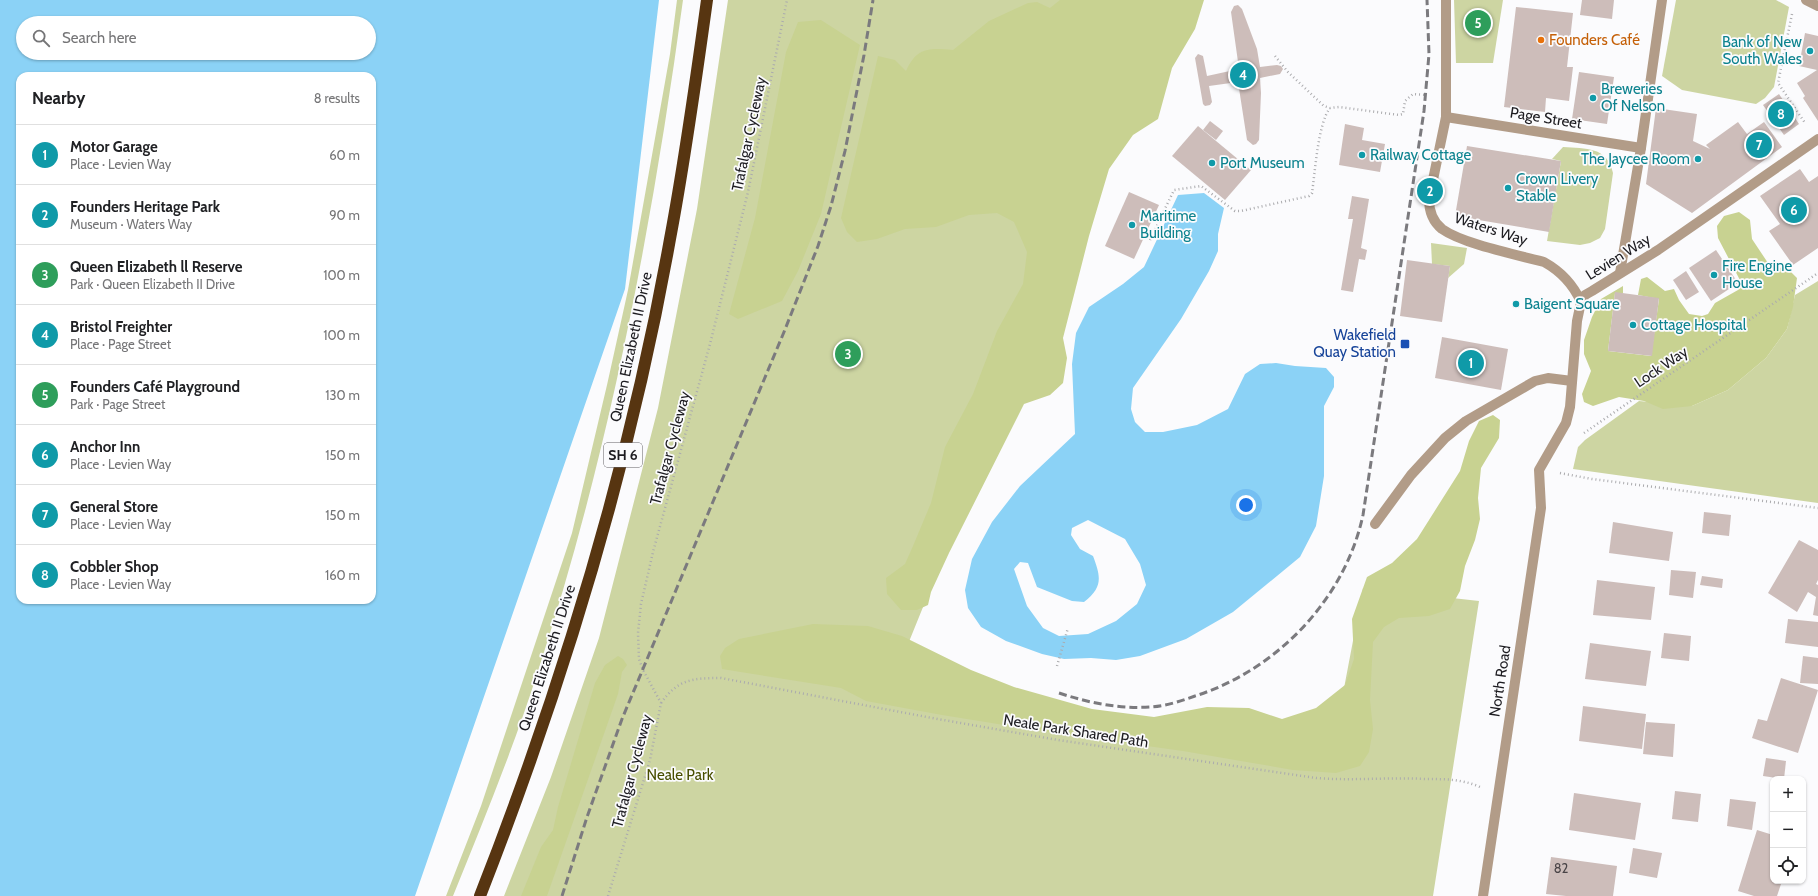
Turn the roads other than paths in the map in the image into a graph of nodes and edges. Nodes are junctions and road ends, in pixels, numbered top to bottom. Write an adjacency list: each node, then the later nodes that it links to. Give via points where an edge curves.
1 (707, 0): 14 (highway, Queen Elizabeth II Drive / SH 6, via 670,240 625,448 598,548 546,717)
2 (1446, 0): 6 (street, Waters Way)
3 (1662, 0): 8 (street)
4 (1806, 0): 5 (street)
5 (1818, 6)
6 (1446, 117): 8 (street, Page Street); 10 (street, Waters Way, via 1429,199 1429,210 1433,219 1442,228 1469,241 1544,262 1555,268 1574,287)
7 (1818, 139): 9 (street, Levien Way, via 1658,250)
8 (1641, 148): 9 (street)
9 (1620, 273): 10 (street, Levien Way, via 1585,295)
10 (1581, 302): 11 (street, Levien Way)
11 (1572, 381): 12 (street, Levien Way, via 1566,423); 13 (street, via 1548,378 1535,381 1466,421 1445,438 1411,475)
12 (1540, 470): 15 (street, North Road, via 1541,508)
13 (1375, 524)
14 (480, 896)
15 (1483, 896)

